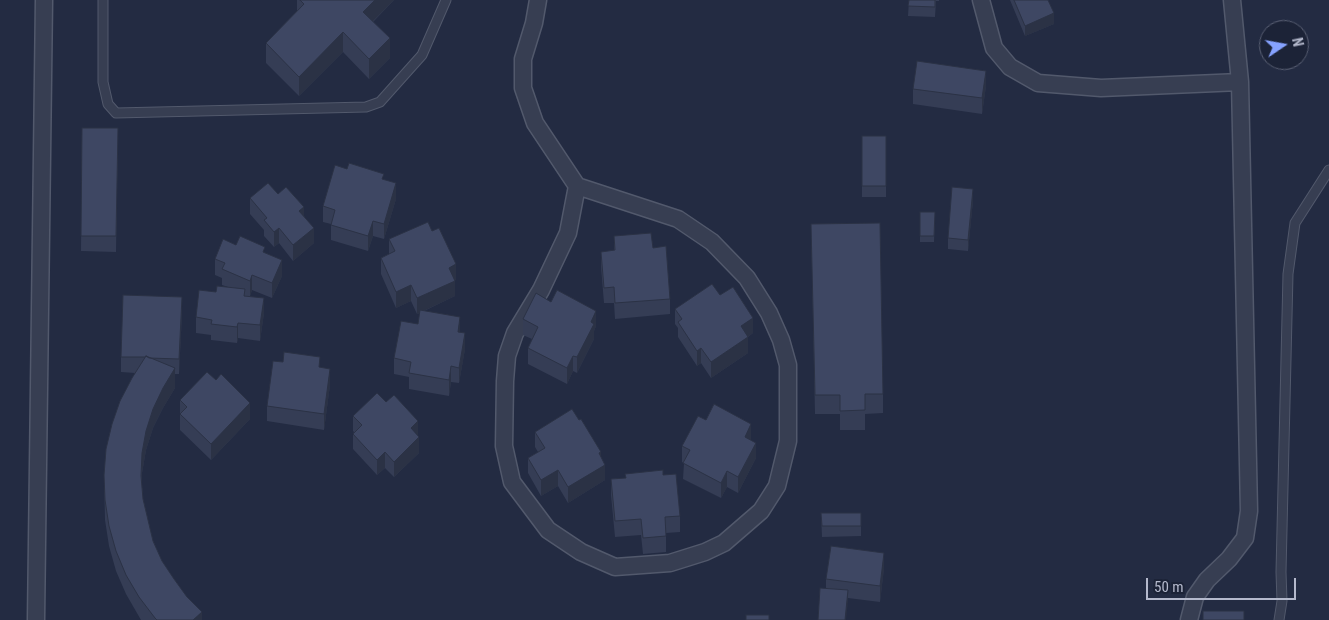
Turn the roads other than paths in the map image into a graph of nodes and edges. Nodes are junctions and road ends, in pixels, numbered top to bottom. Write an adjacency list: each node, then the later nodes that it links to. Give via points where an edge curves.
1 (44, 0): 11 (street)
2 (103, 0): 3 (lane, via 103,82 108,104 116,113 366,108 380,102 422,55)
3 (446, 0)
4 (538, 0): 9 (street, via 523,59 523,88 536,123)
5 (980, 0): 7 (street, via 994,48 1010,67 1038,82 1101,88)
6 (1232, 0): 7 (street)
7 (1240, 82): 12 (street, via 1249,511 1245,538 1195,597)
8 (1329, 170): 10 (lane, via 1295,223 1288,274)
9 (577, 186): 9 (street, via 678,219 712,242 747,278 782,340 788,365 788,441 777,486 761,511 724,543 670,563 615,567 581,552 548,530 512,482 504,446 507,356 515,333 541,290 568,233)
10 (1282, 601): 13 (lane); 14 (lane)
11 (36, 620)
12 (1189, 620)
13 (1279, 620)
14 (1287, 620)

